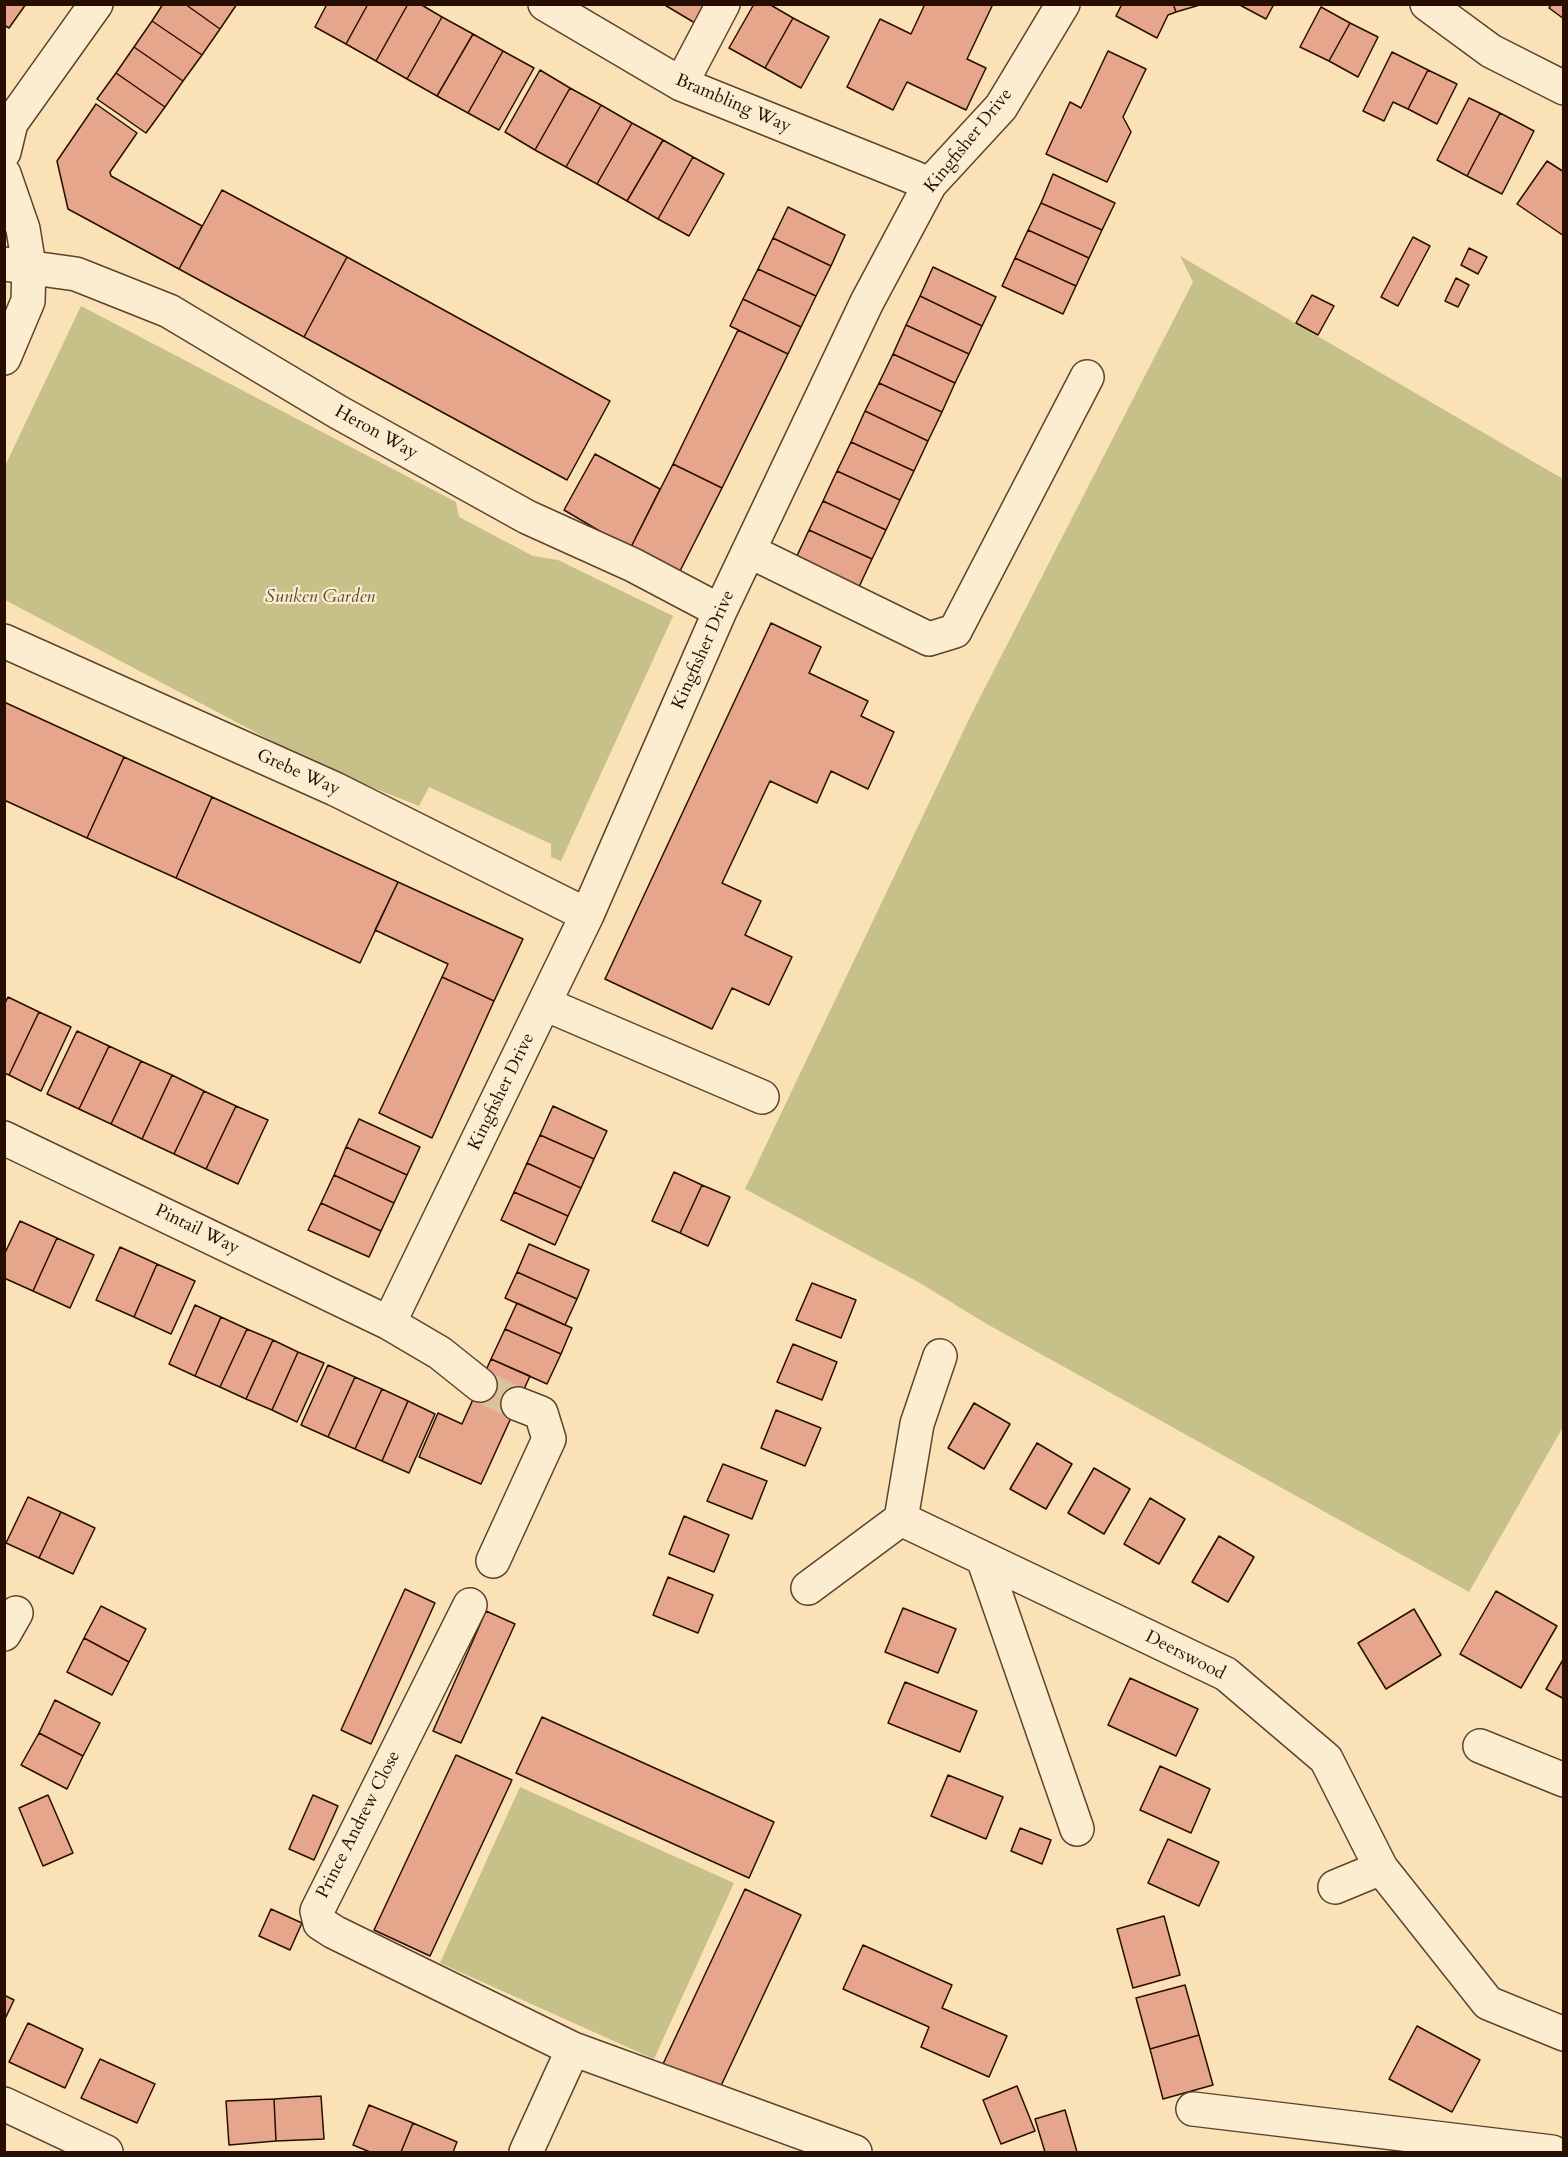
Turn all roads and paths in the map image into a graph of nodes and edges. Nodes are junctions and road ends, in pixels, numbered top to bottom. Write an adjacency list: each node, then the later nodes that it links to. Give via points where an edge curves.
1 (96, 4): 8 (street, via 11,123)
2 (545, 4): 6 (street, Brambling Way)
3 (723, 4): 6 (street)
4 (1063, 4): 10 (street, Kingfisher Drive, via 1001,107)
5 (1427, 4): 7 (street, via 1491,51)
6 (681, 84): 10 (street, Brambling Way)
7 (1563, 88)
8 (4, 152)
9 (4, 174): 11 (street, via 23,229)
10 (930, 184): 14 (street, Kingfisher Drive, via 867,302)
11 (17, 265): 12 (street, via 28,302); 15 (street, Heron Way, via 75,274 169,311 338,412 526,517 633,565)
12 (4, 358)
13 (1087, 377): 14 (street, via 955,631 929,639)
14 (749, 551): 15 (street, Kingfisher Drive)
15 (720, 611): 17 (street, Kingfisher Drive)
16 (4, 641): 17 (street, Grebe Way, via 335,789)
17 (587, 915): 18 (street, Kingfisher Drive)
18 (545, 1004): 19 (street); 21 (street, Kingfisher Drive)
19 (762, 1097)
20 (4, 1137): 21 (street, Pintail Way)
21 (389, 1323): 23 (street, Pintail Way, via 440,1353)
22 (939, 1356): 25 (street, via 917,1424)
23 (480, 1385)
24 (518, 1404): 27 (street, via 541,1413 549,1439)
25 (901, 1520): 26 (street, Deerswood); 28 (street)
26 (983, 1558): 32 (street); 33 (street, Deerswood, via 1226,1674 1326,1759)
27 (493, 1561)
28 (808, 1588)
29 (470, 1605): 36 (street, Prince Andrew Close, via 316,1911 320,1923 334,1932)
30 (1480, 1746): 31 (street)
31 (1563, 1780)
32 (1077, 1829)
33 (1381, 1868): 34 (street); 35 (street, Deerswood, via 1488,2003)
34 (1335, 1887)
35 (1563, 2034)
36 (573, 2049): 40 (street); 41 (street, Prince Andrew Close)
37 (4, 2104): 39 (street)
38 (1193, 2109): 42 (street)
39 (106, 2152)
40 (526, 2152)
41 (855, 2152)
42 (1552, 2152)

